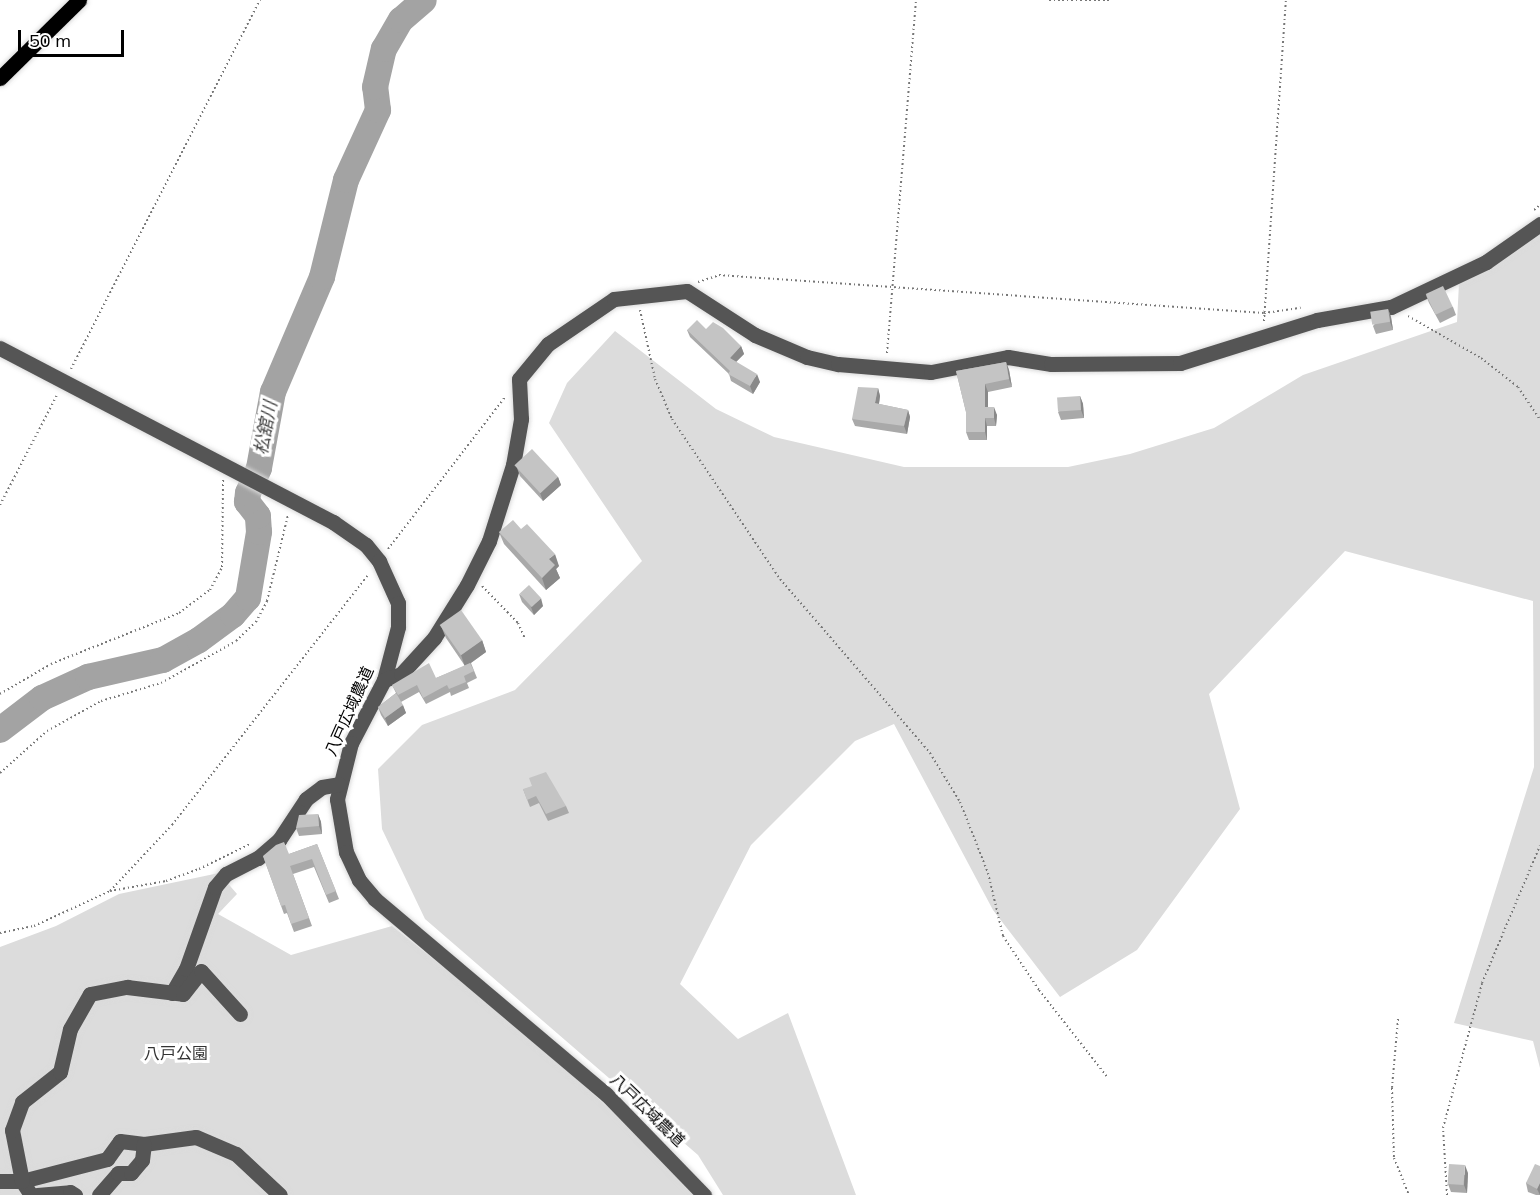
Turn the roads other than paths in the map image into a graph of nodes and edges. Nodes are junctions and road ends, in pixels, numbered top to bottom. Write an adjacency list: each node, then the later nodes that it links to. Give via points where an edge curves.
1 (79, 0): 2 (main road)
2 (0, 78)
3 (1536, 218): 5 (street, via 1486,261 1391,307 1317,320 1179,363 1051,364 1008,357 931,372 885,369 807,357 755,335 687,291 637,294 597,309 548,344 519,380 521,419 513,465 489,541 434,639 401,674)
4 (0, 348): 5 (street, 八戸広域農道, via 333,522 366,545 379,561 398,603 398,627)
5 (384, 680): 6 (street, 八戸広域農道, via 351,743)
6 (339, 784): 7 (street, via 322,787 306,799 279,840 258,858 226,874 215,887 186,969); 19 (street, 八戸広域農道, via 338,813 346,852 359,880 375,899 606,1094)
7 (172, 993): 8 (street, via 183,994 201,971); 13 (street, via 127,987 90,994 70,1029 60,1072 22,1102 12,1130)
8 (240, 1014)
9 (144, 1144): 10 (street, via 120,1141); 11 (street, via 142,1160 131,1173); 18 (street, via 196,1137 236,1154)
10 (107, 1159): 11 (street); 13 (street)
11 (118, 1173): 17 (street)
12 (0, 1181): 13 (street)
13 (22, 1181): 14 (street)
14 (31, 1195)
15 (37, 1195): 16 (street)
16 (75, 1195)
17 (99, 1195)
18 (280, 1195)
19 (704, 1195)

